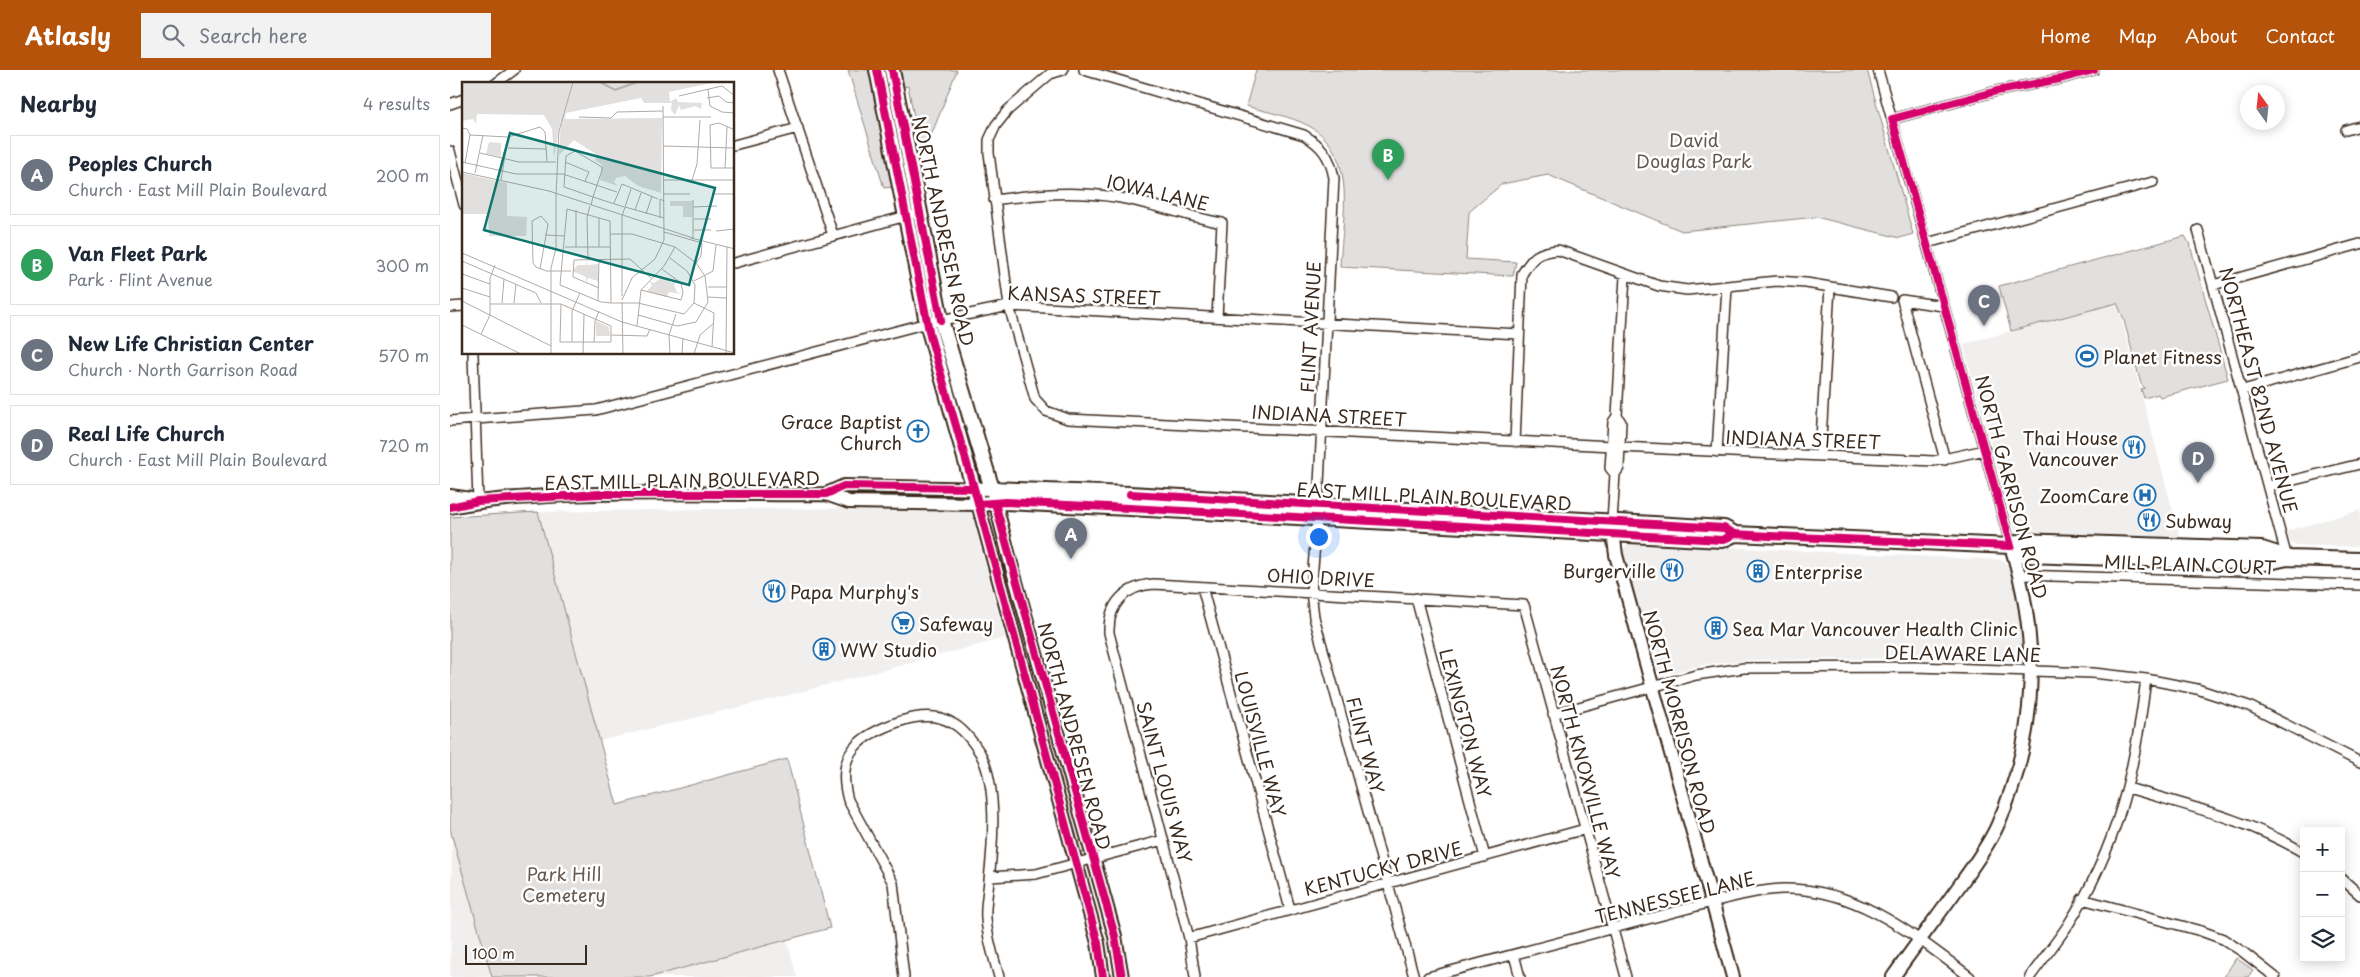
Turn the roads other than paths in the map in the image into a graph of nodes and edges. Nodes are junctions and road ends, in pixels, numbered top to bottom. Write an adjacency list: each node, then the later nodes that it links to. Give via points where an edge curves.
1 (514, 70): 9 (street)
2 (778, 70): 14 (street)
3 (877, 70): 22 (main road, NORTH ANDRESEN ROAD)
4 (892, 70): 21 (main road, NORTH ANDRESEN ROAD)
5 (1063, 70): 20 (street, via 1050,74 1008,110 996,125 989,140)
6 (1084, 70): 37 (street, FLINT AVENUE, via 1304,135 1326,152 1334,178)
7 (1878, 70): 12 (street, NORTH GARRISON ROAD)
8 (2094, 70): 12 (street)
9 (498, 82)
10 (462, 100): 11 (street)
11 (450, 104)
12 (1892, 119): 25 (street, NORTH GARRISON ROAD)
13 (2360, 126): 15 (street)
14 (798, 128): 16 (street); 24 (street)
15 (2346, 130)
16 (735, 146)
17 (450, 151): 19 (street)
18 (2153, 182): 25 (street)
19 (462, 197)
20 (994, 200): 33 (street); 35 (street, IOWA LANE, via 1055,193 1088,194 1151,204 1222,223)
21 (918, 213): 22 (street); 36 (main road, NORTH ANDRESEN ROAD)
22 (904, 216): 24 (street); 36 (main road, NORTH ANDRESEN ROAD)
23 (2198, 230): 29 (street, NORTHEAST 82ND AVENUE)
24 (832, 235): 27 (street)
25 (1927, 243): 34 (street, NORTH GARRISON ROAD)
26 (2360, 244): 29 (street)
27 (735, 263)
28 (1625, 276): 30 (street, via 1688,290); 38 (street, via 1558,250 1541,252 1528,263 1522,274); 46 (street, NORTH MORRISON ROAD, via 1617,416 1613,422)
29 (2213, 285): 41 (street, NORTHEAST 82ND AVENUE)
30 (1727, 286): 31 (street, via 1777,281); 48 (street)
31 (1830, 287): 32 (street); 49 (street)
32 (1891, 297)
33 (1009, 306): 35 (street, KANSAS STREET); 36 (street, KANSAS STREET); 44 (street, INDIANA STREET, via 1035,399 1046,411 1068,419)
34 (1943, 306): 47 (street, NORTH GARRISON ROAD); 50 (street, via 1902,300)
35 (1217, 317): 37 (street, KANSAS STREET)
36 (934, 322): 42 (street, KANSAS STREET, via 596,410); 53 (main road, NORTH ANDRESEN ROAD); 54 (main road, NORTH ANDRESEN ROAD)
37 (1326, 323): 38 (street, KANSAS STREET); 44 (street, FLINT AVENUE)
38 (1520, 334): 45 (street)
39 (473, 355): 42 (street)
40 (2360, 358): 41 (street)
41 (2243, 390): 52 (street, NORTHEAST 82ND AVENUE)
42 (476, 420): 43 (street, KANSAS STREET); 57 (street)
43 (450, 421)
44 (1321, 430): 45 (street, INDIANA STREET); 61 (street, FLINT AVENUE)
45 (1515, 442): 46 (street, INDIANA STREET)
46 (1616, 447): 48 (street, INDIANA STREET); 62 (street, NORTH MORRISON ROAD, via 1610,468 1615,474)
47 (1984, 450): 50 (street, INDIANA STREET); 63 (street, NORTH GARRISON ROAD)
48 (1717, 452): 49 (street, INDIANA STREET)
49 (1820, 456): 50 (street, INDIANA STREET)
50 (1945, 460)
51 (2360, 464): 52 (street)
52 (2269, 486): 64 (street, NORTHEAST 82ND AVENUE)
53 (974, 488): 54 (street, EAST MILL PLAIN BOULEVARD); 55 (street, EAST MILL PLAIN BOULEVARD, via 844,486); 59 (main road, NORTH ANDRESEN ROAD)
54 (992, 489): 58 (street, NORTH ANDRESEN ROAD); 61 (main road, EAST MILL PLAIN BOULEVARD)
55 (826, 494): 57 (street, EAST MILL PLAIN BOULEVARD, via 629,493); 59 (street, EAST MILL PLAIN BOULEVARD, via 849,502)
56 (450, 496): 57 (street, EAST MILL PLAIN BOULEVARD)
57 (478, 501): 60 (street, EAST MILL PLAIN BOULEVARD)
58 (996, 503): 59 (main road, EAST MILL PLAIN BOULEVARD); 61 (main road, EAST MILL PLAIN BOULEVARD); 83 (street, NORTH ANDRESEN ROAD)
59 (978, 504): 84 (street, NORTH ANDRESEN ROAD)
60 (450, 507)
61 (1317, 512): 62 (main road, EAST MILL PLAIN BOULEVARD); 69 (street, FLINT WAY)
62 (1612, 528): 63 (main road, EAST MILL PLAIN BOULEVARD, via 1724,528 1735,534); 75 (street, NORTH MORRISON ROAD)
63 (2011, 546): 64 (main road, EAST MILL PLAIN BOULEVARD, via 2021,541 2262,549); 66 (street, NORTH GARRISON ROAD)
64 (2287, 558): 65 (main road, EAST MILL PLAIN BOULEVARD)
65 (2360, 560)
66 (2020, 575): 67 (street, MILL PLAIN COURT); 73 (street, NORTH GARRISON ROAD, via 2031,642)
67 (2360, 585)
68 (1202, 587): 69 (street, OHIO DRIVE); 70 (street, OHIO DRIVE, via 1141,585); 91 (street, LOUISVILLE WAY)
69 (1311, 592): 71 (street, OHIO DRIVE); 87 (street, FLINT WAY, via 1314,617)
70 (1120, 598): 80 (street, SAINT LOUIS WAY, via 1110,614 1109,633)
71 (1416, 598): 72 (street, OHIO DRIVE); 82 (street, LEXINGTON WAY)
72 (1524, 605): 76 (street, NORTH KNOXVILLE WAY)
73 (2031, 671): 74 (street, DELAWARE LANE); 75 (street, DELAWARE LANE, via 1916,667 1744,668 1716,670); 94 (street, NORTH GARRISON ROAD, via 2029,722 1998,825 1976,862)
74 (2146, 679): 77 (street, DELAWARE LANE, via 2197,689 2249,706); 78 (street)
75 (1653, 686): 76 (street, DELAWARE LANE); 90 (street, NORTH MORRISON ROAD)
76 (1553, 714): 79 (street, NORTH KNOXVILLE WAY)
77 (2360, 762)
78 (2128, 788): 81 (street, via 2226,817); 89 (street, via 2113,834)
79 (1585, 829): 82 (street, KENTUCKY DRIVE); 92 (street, NORTH KNOXVILLE WAY)
80 (1163, 840): 83 (street); 93 (street, SAINT LOUIS WAY)
81 (2300, 851)
82 (1485, 857): 87 (street, KENTUCKY DRIVE)
83 (1092, 858): 84 (street); 99 (street, NORTH ANDRESEN ROAD)
84 (1076, 863): 85 (street, via 1036,874); 98 (street, NORTH ANDRESEN ROAD, via 1098,943)
85 (990, 877): 96 (street, via 991,795 988,773 971,739 952,722 932,717 913,718 881,728 862,739 844,769 845,788 848,800 892,883); 97 (street, via 986,917)
86 (2345, 882): 88 (street)
87 (1387, 883): 91 (street, KENTUCKY DRIVE); 101 (street, FLINT WAY)
88 (2360, 895)
89 (2082, 899): 108 (street, via 2068,925); 109 (street, via 2223,939)
90 (1712, 902): 92 (street, TENNESSEE LANE); 94 (street, TENNESSEE LANE, via 1754,892 1805,890 1845,899 1870,909); 105 (street, NORTH MORRISON ROAD)
91 (1290, 909): 93 (street, KENTUCKY DRIVE)
92 (1612, 929): 95 (street, TENNESSEE LANE); 104 (street, NORTH KNOXVILLE WAY)
93 (1189, 938): 100 (street, SAINT LOUIS WAY)
94 (1920, 940): 106 (street, NORTH GARRISON ROAD); 107 (street, TENNESSEE LANE)
95 (1514, 955): 102 (street, TENNESSEE LANE); 103 (street)
96 (904, 977)
97 (999, 977)
98 (1103, 977)
99 (1122, 977)
100 (1195, 977)
101 (1414, 977)
102 (1428, 977)
103 (1520, 977)
104 (1626, 977)
105 (1732, 977)
106 (1893, 977)
107 (1970, 977)
108 (2030, 977)
109 (2275, 977)

